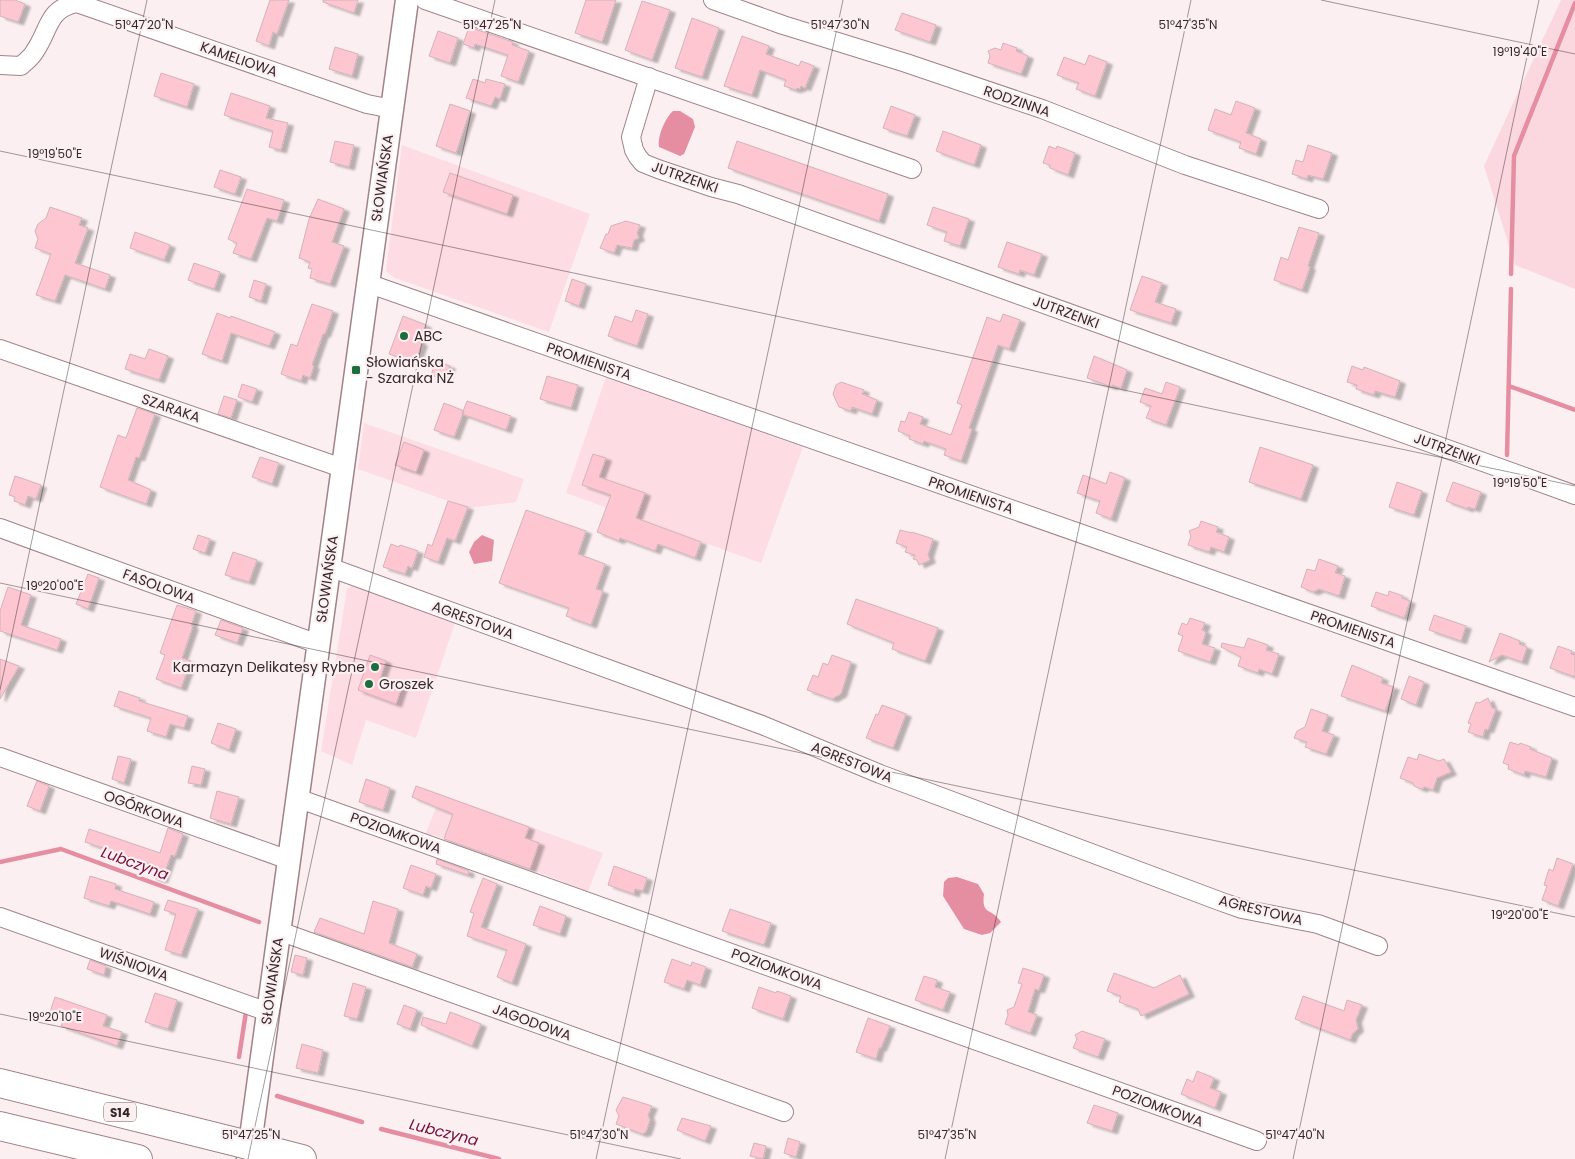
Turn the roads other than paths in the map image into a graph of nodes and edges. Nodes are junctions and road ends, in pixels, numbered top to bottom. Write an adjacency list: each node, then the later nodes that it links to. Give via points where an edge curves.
1 (406, 0): 6 (street, SŁOWIAŃSKA)
2 (426, 0): 5 (street)
3 (712, 0): 8 (street, RODZINNA, via 906,63 1042,110 1185,165)
4 (0, 65): 6 (street, KAMELIOWA, via 21,66 35,52 55,13 66,5 77,3 367,104)
5 (649, 77): 7 (street); 12 (street, JUTRZENKI, via 631,136 638,157 650,166 738,194)
6 (392, 109): 9 (street, SŁOWIAŃSKA)
7 (912, 170)
8 (1319, 209)
9 (368, 283): 11 (street, SŁOWIAŃSKA); 16 (street, PROMIENISTA)
10 (0, 349): 11 (street, SZARAKA)
11 (342, 468): 14 (street, SŁOWIAŃSKA)
12 (1575, 495)
13 (0, 528): 15 (street, FASOLOWA)
14 (329, 567): 15 (street, SŁOWIAŃSKA); 22 (street, AGRESTOWA, via 762,725 880,774 1235,906 1318,924)
15 (318, 644): 18 (street, SŁOWIAŃSKA)
16 (1575, 708)
17 (0, 757): 19 (street, OGÓRKOWA)
18 (297, 798): 19 (street, SŁOWIAŃSKA); 27 (street, POZIOMKOWA)
19 (289, 860): 21 (street, SŁOWIAŃSKA)
20 (0, 916): 23 (street, WIŚNIOWA)
21 (279, 931): 23 (street, SŁOWIAŃSKA); 25 (street, JAGODOWA)
22 (1378, 946)
23 (268, 1012): 28 (street, SŁOWIAŃSKA)
24 (0, 1083): 28 (highway, S14)
25 (784, 1112)
26 (0, 1126): 29 (highway)
27 (1257, 1141)
28 (252, 1150): 30 (highway, S14)
29 (138, 1159)
30 (302, 1159)

